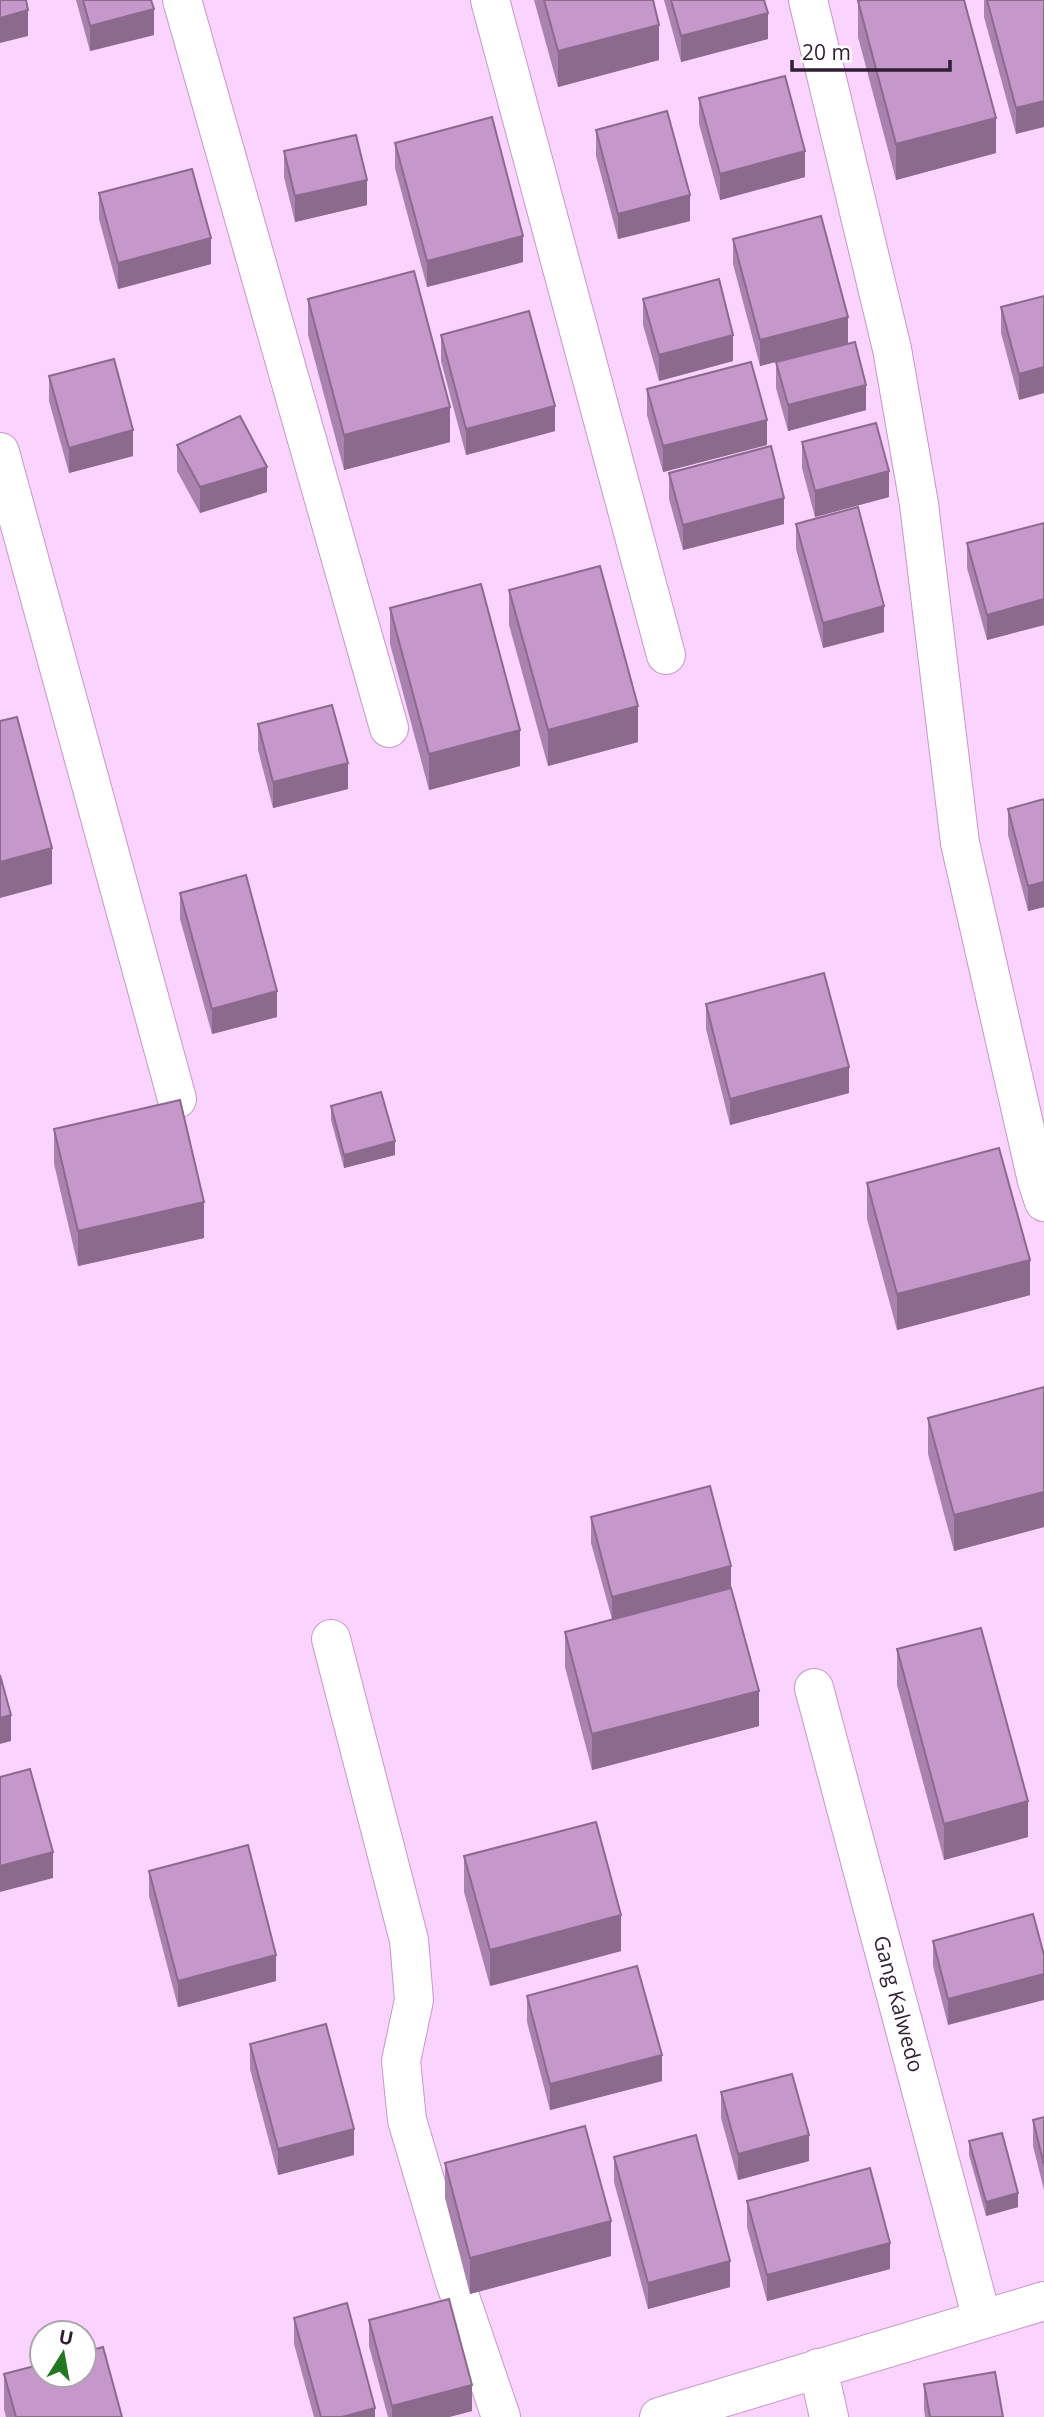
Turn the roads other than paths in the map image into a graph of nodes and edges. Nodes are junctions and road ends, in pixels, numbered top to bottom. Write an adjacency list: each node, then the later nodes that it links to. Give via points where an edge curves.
1 (182, 0): 6 (street)
2 (490, 0): 5 (street)
3 (808, 0): 8 (street, via 892,349 919,504 960,843)
4 (0, 452): 7 (street)
5 (666, 655)
6 (388, 728)
7 (177, 1098)
8 (1044, 1202)
9 (331, 1639): 14 (street, via 409,1940 414,2000 401,2061 407,2120)
10 (814, 1688): 12 (street, Gang Kalwedo)
11 (1044, 2301): 12 (street)
12 (982, 2319): 13 (street)
13 (818, 2368): 15 (street); 16 (street)
14 (501, 2417)
15 (659, 2417)
16 (829, 2417)

